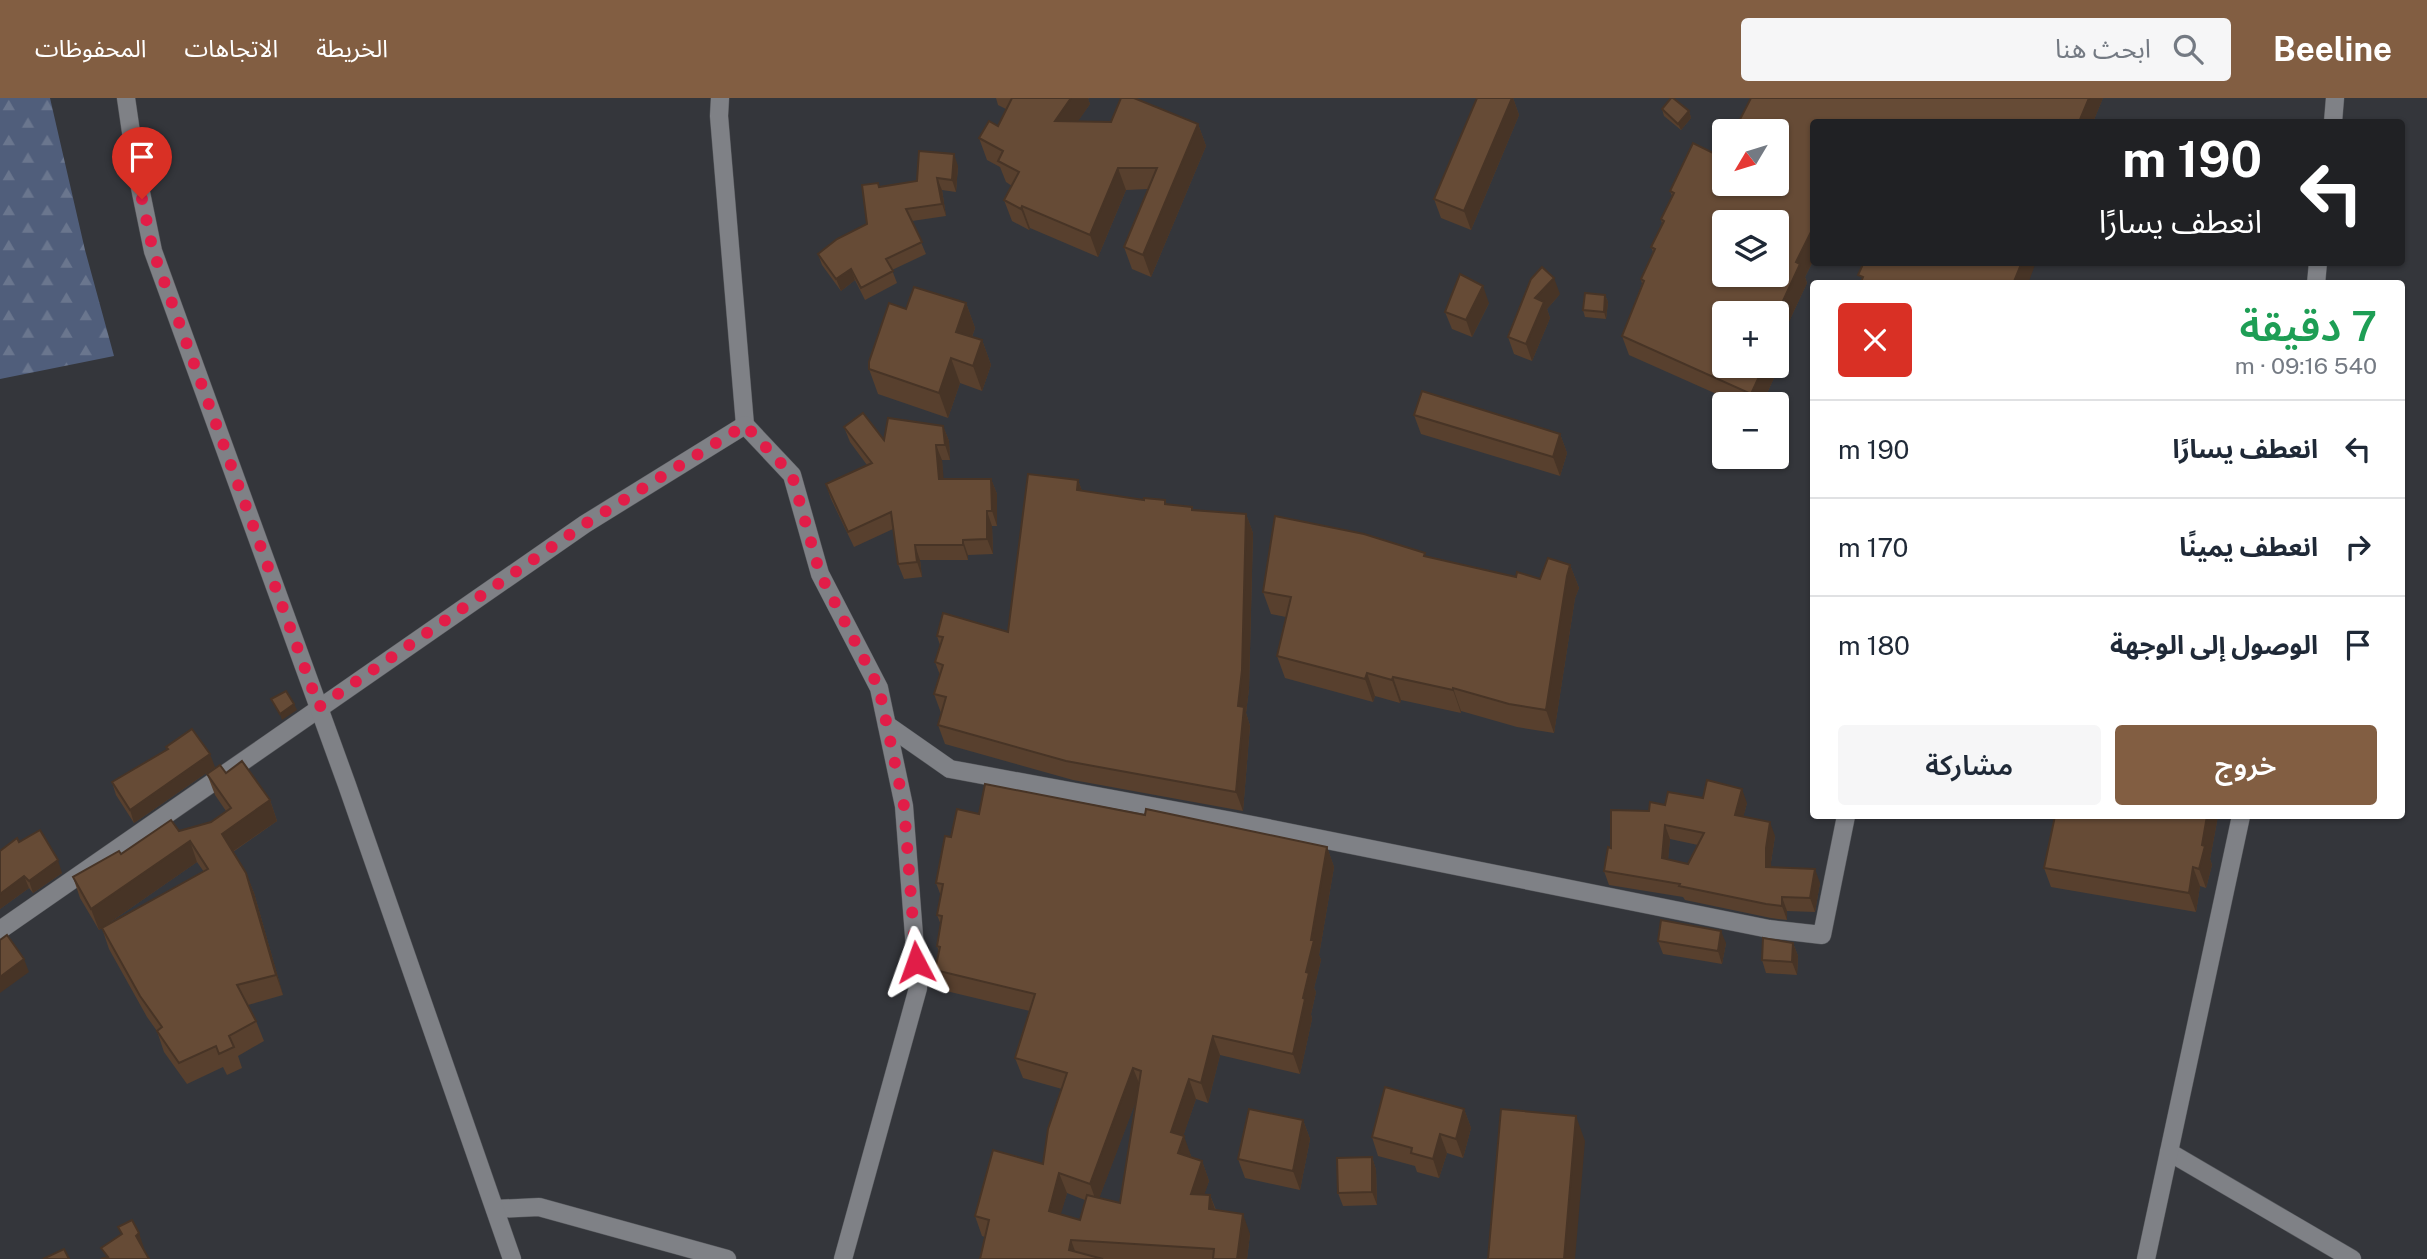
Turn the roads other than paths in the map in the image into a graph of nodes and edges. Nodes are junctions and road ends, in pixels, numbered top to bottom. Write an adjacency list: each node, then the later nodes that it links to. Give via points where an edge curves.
1 (126, 98): 6 (street, via 153,251)
2 (720, 98): 5 (street)
3 (2335, 98): 4 (street)
4 (2333, 119)
5 (745, 425): 6 (street, via 585,524); 7 (street, via 792,475 820,574 879,688)
6 (319, 707): 10 (street); 12 (street)
7 (887, 725): 8 (street, via 950,769 1769,929 1822,935); 15 (street, via 904,806 918,988)
8 (1845, 819)
9 (2240, 819): 11 (street)
10 (0, 930)
11 (2169, 1152): 16 (street); 17 (street)
12 (495, 1209): 13 (street); 14 (street, via 539,1207)
13 (512, 1259)
14 (727, 1259)
15 (843, 1259)
16 (2146, 1259)
17 (2352, 1259)

